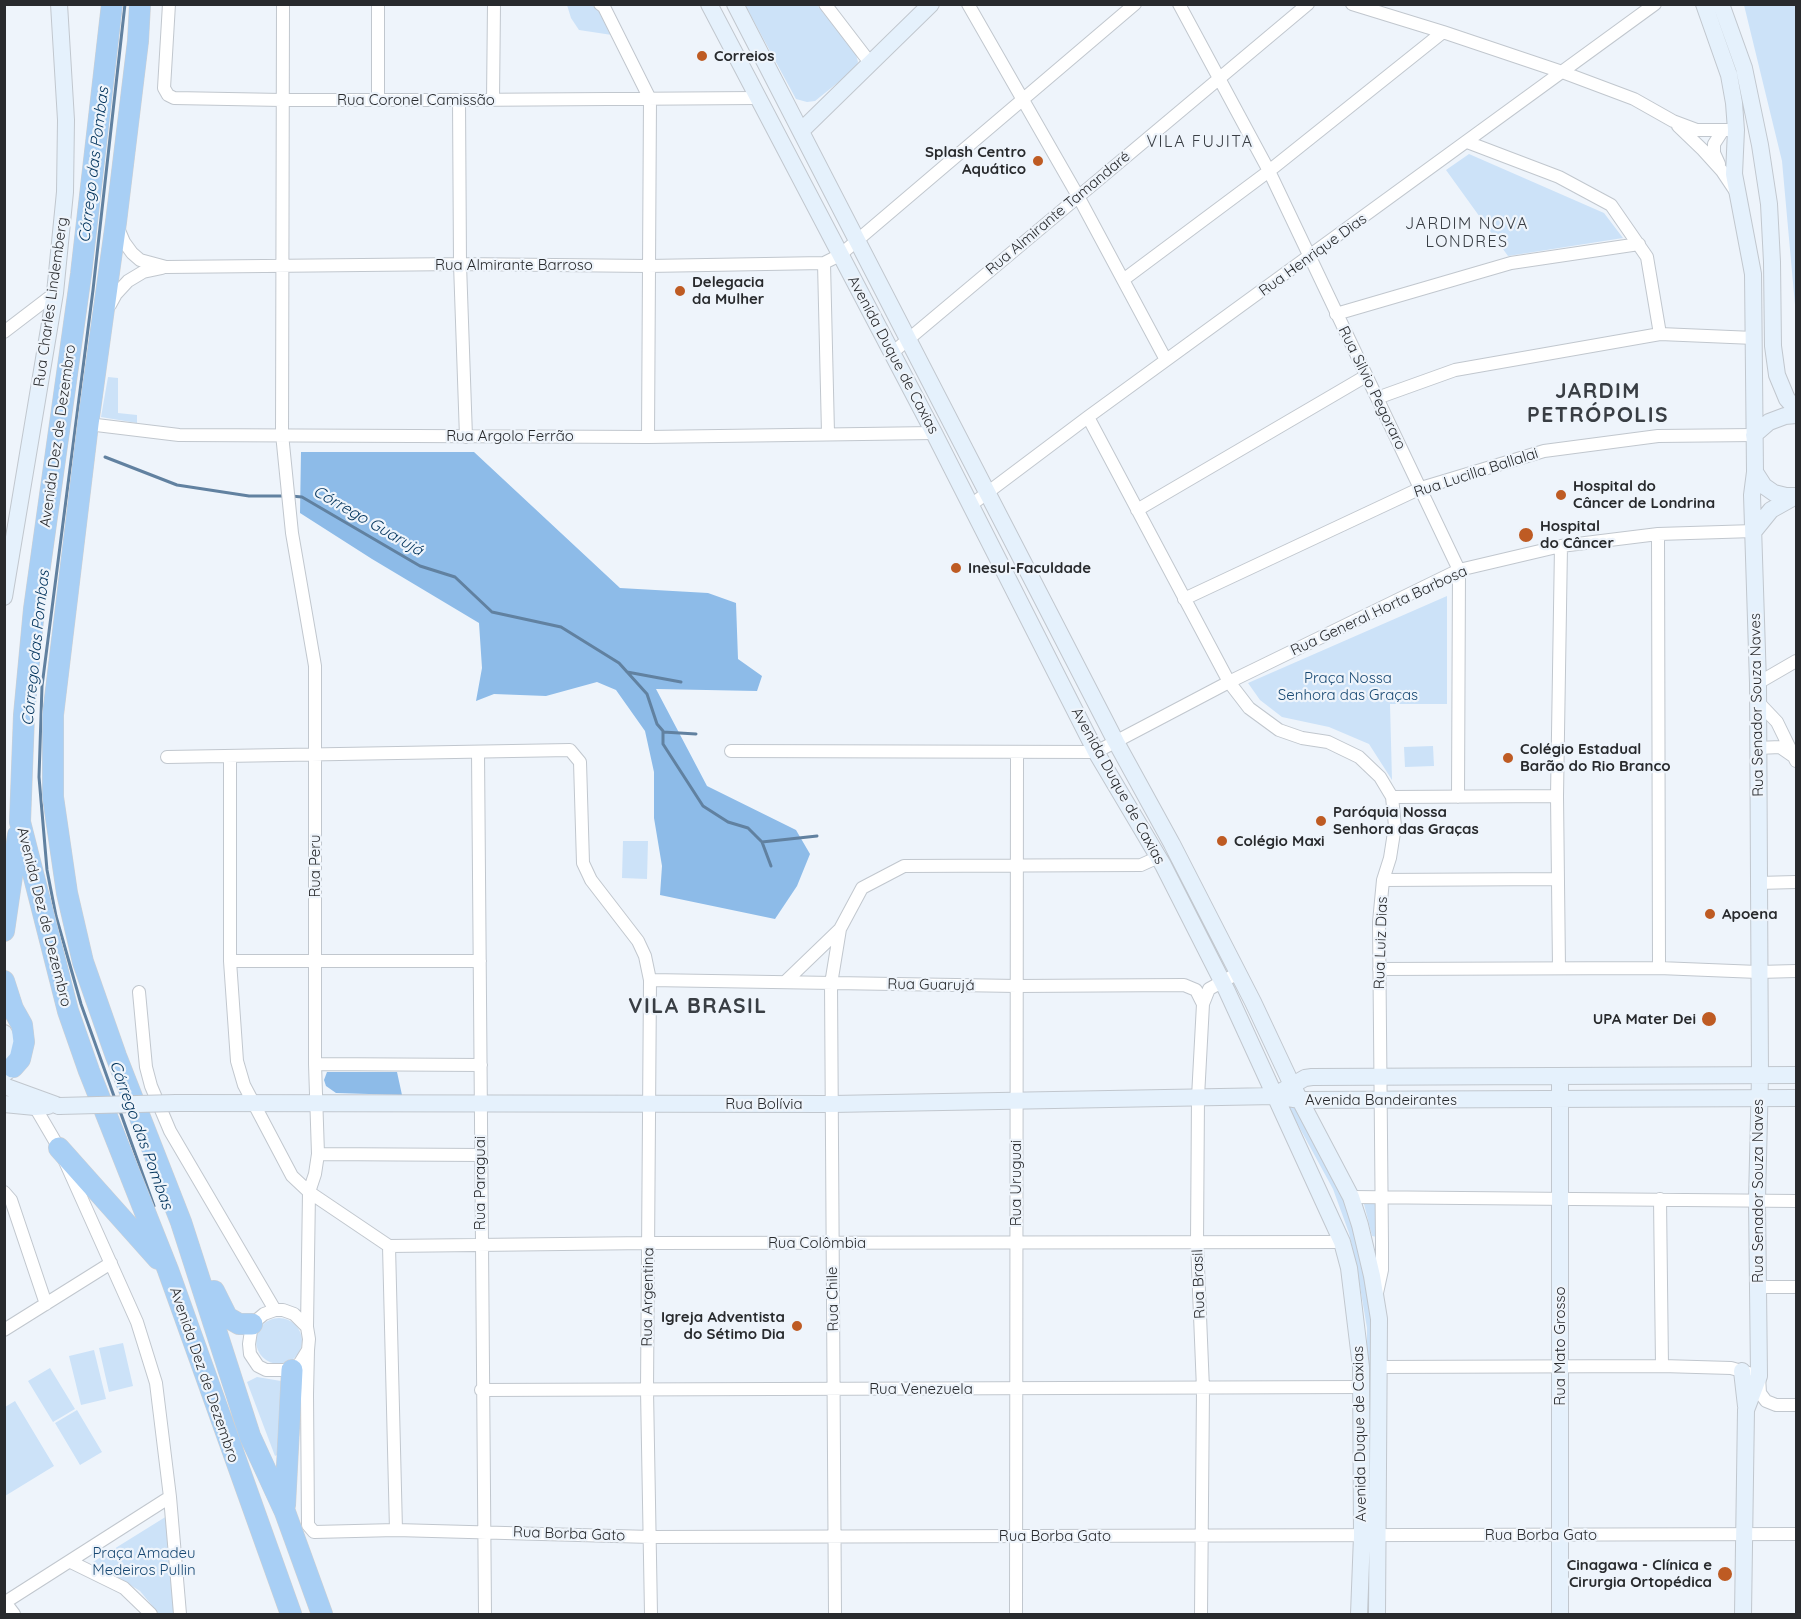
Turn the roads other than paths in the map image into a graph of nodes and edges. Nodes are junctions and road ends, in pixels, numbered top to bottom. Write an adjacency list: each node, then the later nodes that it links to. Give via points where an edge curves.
1 (59, 4): 56 (main road, Rua Charles Lindemberg, via 66,120 65,192)
2 (112, 4): 111 (highway, Avenida Dez de Dezembro, via 81,274 34,609 24,715)
3 (140, 4): 45 (highway, Avenida Dez de Dezembro)
4 (169, 4): 29 (street, Rua Coronel Camissão, via 164,88 168,95)
5 (283, 4): 29 (street, Rua Peru)
6 (378, 4): 30 (street)
7 (494, 4): 32 (street)
8 (600, 4): 28 (street)
9 (709, 4): 25 (main road, Avenida Duque de Caxias)
10 (735, 4): 23 (main road, Avenida Duque de Caxias)
11 (825, 4): 22 (street)
12 (931, 4): 22 (main road)
13 (968, 4): 33 (street)
14 (1135, 4): 33 (street, Rua Almirante Barroso)
15 (1179, 4): 26 (street, Rua Silvio Pegoraro)
16 (1308, 4): 26 (street, Rua Almirante Tamandaré)
17 (1352, 4): 21 (street)
18 (1654, 4): 24 (street, Rua Henrique Dias)
19 (1704, 4): 35 (main road, Rua Senador Souza Naves, via 1729,75 1734,103)
20 (1721, 4): 38 (main road, via 1744,68)
21 (1443, 32): 24 (street); 39 (street)
22 (871, 64): 36 (main road)
23 (767, 65): 25 (main road); 36 (main road, Avenida Duque de Caxias)
24 (1562, 72): 34 (street, via 1634,99); 37 (street, Rua Henrique Dias)
25 (745, 75): 27 (main road, Avenida Duque de Caxias)
26 (1219, 78): 39 (street, Rua Silvio Pegoraro); 43 (street, Rua Almirante Tamandaré)
27 (757, 98): 28 (street, Rua Coronel Camissão); 44 (main road, Avenida Duque de Caxias)
28 (650, 99): 32 (street, Rua Coronel Camissão); 52 (street)
29 (282, 100): 30 (street, Rua Coronel Camissão); 54 (street, Rua Peru)
30 (378, 100): 31 (street, Rua Coronel Camissão)
31 (459, 100): 32 (street, Rua Coronel Camissão); 51 (street)
32 (493, 100)
33 (1022, 101): 43 (street); 46 (street, Rua Almirante Barroso)
34 (1673, 121): 35 (street, via 1697,130); 40 (street)
35 (1730, 130): 38 (main road, via 1753,138); 40 (street, via 1714,144); 42 (main road, Rua Senador Souza Naves)
36 (801, 131): 41 (main road, Avenida Duque de Caxias)
37 (1467, 142): 47 (street, via 1559,177 1611,205); 49 (street, Rua Henrique Dias)
38 (1760, 145): 69 (main road, via 1769,204 1774,354 1777,375)
39 (1269, 171): 49 (street, Rua Silvio Pegoraro); 55 (street)
40 (1722, 171): 42 (street)
41 (832, 195): 44 (main road); 46 (main road, Avenida Duque de Caxias)
42 (1738, 195): 61 (main road, Rua Senador Souza Naves, via 1751,256)
43 (1078, 196): 55 (street); 62 (street, Rua Almirante Tamandaré)
44 (813, 204): 48 (main road, Avenida Duque de Caxias)
45 (116, 222): 53 (street, Rua Almirante Barroso, via 132,253 140,260); 58 (highway, Avenida Dez de Dezembro)
46 (856, 241): 48 (street, Rua Almirante Barroso); 62 (main road, Avenida Duque de Caxias)
47 (1639, 244): 57 (street, via 1511,263); 60 (street, via 1647,257)
48 (840, 255): 50 (street, Rua Almirante Barroso); 63 (main road, Avenida Duque de Caxias)
49 (1309, 257): 57 (street, Rua Silvio Pegoraro); 64 (street, Rua Henrique Dias)
50 (824, 263): 52 (street, Rua Almirante Barroso); 73 (street)
51 (460, 264): 52 (street, Rua Almirante Barroso); 54 (street, Rua Almirante Barroso); 77 (street)
52 (648, 266): 78 (street)
53 (166, 267): 54 (street, Rua Almirante Barroso); 58 (street, Rua Almirante Barroso, via 143,272 128,281)
54 (282, 267): 75 (street, Rua Peru)
55 (1123, 280): 64 (street)
56 (55, 293): 59 (street); 90 (main road, Rua Charles Lindemberg)
57 (1336, 314): 65 (street, Rua Silvio Pegoraro)
58 (103, 316): 72 (highway, Avenida Dez de Dezembro)
59 (4, 332)
60 (1660, 333): 61 (street); 67 (street, via 1455,370)
61 (1754, 338): 76 (main road, Rua Senador Souza Naves)
62 (908, 339): 63 (street, Rua Almirante Tamandaré); 68 (main road, Avenida Duque de Caxias)
63 (892, 352): 66 (main road, Avenida Duque de Caxias)
64 (1167, 360): 71 (street, Rua Henrique Dias)
65 (1366, 376): 67 (street, Rua Silvio Pegoraro); 84 (street)
66 (909, 385): 68 (main road, via 930,387); 74 (main road, Avenida Duque de Caxias)
67 (1377, 398): 80 (street, Rua Silvio Pegoraro)
68 (940, 401): 81 (main road, Avenida Duque de Caxias)
69 (1797, 409)
70 (1797, 415): 76 (main road, via 1769,422)
71 (1088, 417): 81 (street, Rua Henrique Dias); 84 (street, Rua Luiz Dias)
72 (88, 424): 75 (street, Rua Argolo Ferrão, via 179,435); 174 (highway, Avenida Dez de Dezembro, via 53,715 53,797 67,893 83,962)
73 (828, 433): 74 (street, Rua Argolo Ferrão); 78 (street, Rua Argolo Ferrão)
74 (934, 433): 83 (main road, Avenida Duque de Caxias)
75 (282, 434): 77 (street, Rua Argolo Ferrão); 104 (street, Rua Peru, via 292,533 315,666)
76 (1754, 435): 79 (main road, Rua Senador Souza Naves); 80 (street, Rua Lucilla Ballalai, via 1658,436 1544,451)
77 (466, 436): 78 (street, Rua Argolo Ferrão)
78 (648, 436)
79 (1755, 472): 82 (main road, via 1774,493); 85 (main road, Rua Senador Souza Naves)
80 (1420, 488): 88 (street, Rua Silvio Pegoraro); 91 (street, Rua Lucilla Ballalai)
81 (988, 491): 83 (street, Rua Henrique Dias); 92 (main road, Avenida Duque de Caxias)
82 (1796, 496): 85 (main road, via 1772,510)
83 (971, 505): 89 (main road, Avenida Duque de Caxias)
84 (1137, 510): 91 (street, Rua Luiz Dias)
85 (1754, 531): 86 (street, Rua General Horta Barbosa); 95 (main road, Rua Senador Souza Naves)
86 (1658, 534): 87 (street, Rua General Horta Barbosa); 125 (street)
87 (1561, 546): 88 (street, Rua General Horta Barbosa); 108 (street)
88 (1459, 570): 94 (street, Rua General Horta Barbosa); 110 (street, Rua Silvio Pegoraro)
89 (1015, 591): 92 (main road, via 1045,633); 103 (main road, Avenida Duque de Caxias)
90 (4, 597)
91 (1184, 599): 94 (street, Rua Luiz Dias)
92 (1060, 632): 98 (main road, Avenida Duque de Caxias)
93 (1797, 661): 95 (street)
94 (1229, 682): 98 (street, Rua General Horta Barbosa); 109 (street, Rua Luiz Dias, via 1249,708 1279,730 1328,742 1359,757 1380,777)
95 (1758, 683): 96 (main road, Rua Senador Souza Naves)
96 (1758, 702): 97 (street); 99 (main road, Rua Senador Souza Naves)
97 (1780, 729): 99 (street, via 1776,740); 107 (street)
98 (1116, 742): 103 (street, Rua General Horta Barbosa); 112 (main road, Avenida Duque de Caxias)
99 (1763, 748): 107 (street, via 1780,747); 118 (main road, Rua Senador Souza Naves)
100 (731, 751): 102 (street)
101 (478, 752): 104 (street); 123 (street, Rua Paraguai); 130 (street, Rua Argentina, via 570,750 580,762 583,863 591,880 638,941)
102 (1017, 752): 103 (street); 114 (street, Rua Uruguai)
103 (1096, 752): 113 (main road, Avenida Duque de Caxias)
104 (315, 755): 106 (street); 121 (street, Rua Peru)
105 (167, 757): 106 (street)
106 (230, 757): 122 (street)
107 (1795, 759)
108 (1557, 796): 110 (street); 115 (street)
109 (1392, 797): 110 (street); 116 (street, Rua Luiz Dias, via 1395,826)
110 (1458, 797)
111 (20, 822): 120 (highway); 183 (highway, Avenida Dez de Dezembro, via 68,1011)
112 (1175, 850): 113 (main road, via 1163,845); 129 (main road, Avenida Duque de Caxias)
113 (1160, 859): 114 (street, via 1141,865); 133 (main road, Avenida Duque de Caxias)
114 (1017, 866): 119 (street, via 903,866 862,888); 135 (street, Rua Uruguai)
115 (1557, 879): 116 (street); 124 (street)
116 (1383, 880): 126 (street, Rua Luiz Dias)
117 (1797, 882): 118 (street)
118 (1758, 883): 128 (main road, Rua Senador Souza Naves)
119 (840, 929): 132 (street); 134 (street, Rua Chile)
120 (4, 931)
121 (315, 960): 122 (street); 123 (street); 139 (street, Rua Peru)
122 (230, 961): 155 (street, via 237,1061)
123 (480, 961): 140 (street, Rua Paraguai)
124 (1559, 968): 125 (street); 126 (street)
125 (1659, 968): 128 (street)
126 (1379, 969): 144 (street, Rua Luiz Dias)
127 (1797, 971): 128 (street)
128 (1758, 972): 143 (main road, Rua Senador Souza Naves)
129 (1238, 973): 133 (street); 146 (main road, Avenida Duque de Caxias)
130 (650, 980): 132 (street, Rua Guarujá); 159 (street, Rua Argentina)
131 (4, 981): 142 (highway, via 22,1025 24,1042 20,1059)
132 (785, 982): 134 (street, Rua Guarujá)
133 (1222, 982): 137 (street, via 1207,991); 147 (main road, Avenida Duque de Caxias)
134 (831, 984): 135 (street, Rua Guarujá); 160 (street, Rua Chile)
135 (1017, 987): 137 (street, Rua Guarujá, via 1185,985 1196,990); 152 (street, Rua Uruguai)
136 (139, 992): 189 (street, via 146,1067 170,1131)
137 (1203, 1004): 148 (street, Rua Brasil)
138 (4, 1033): 142 (main road, via 12,1057)
139 (315, 1064): 140 (street); 156 (street, Rua Peru)
140 (481, 1065): 157 (street, Rua Paraguai)
141 (1797, 1075): 143 (main road, Avenida Bandeirantes)
142 (7, 1076): 161 (main road)
143 (1760, 1076): 145 (main road, Avenida Bandeirantes); 149 (main road, Rua Senador Souza Naves)
144 (1379, 1077): 145 (main road, Avenida Bandeirantes); 146 (main road, Avenida Bandeirantes, via 1312,1077); 154 (street, Rua Luiz Dias)
145 (1560, 1077): 151 (main road, Rua Mato Grosso)
146 (1292, 1085): 147 (main road, Avenida Bandeirantes); 153 (main road, Avenida Duque de Caxias)
147 (1276, 1096): 148 (main road, Rua Bolívia); 153 (main road, Avenida Bandeirantes); 176 (main road, Avenida Duque de Caxias)
148 (1198, 1097): 152 (main road, Rua Bolívia); 175 (street, Rua Brasil)
149 (1758, 1098): 150 (main road, Avenida Bandeirantes); 151 (main road, Avenida Bandeirantes); 172 (main road, Rua Senador Souza Naves)
150 (1797, 1098)
151 (1560, 1099): 154 (main road, Avenida Bandeirantes); 170 (main road, Rua Mato Grosso)
152 (1017, 1100): 160 (main road, Rua Bolívia); 179 (street, Rua Uruguai)
153 (1300, 1100): 154 (main road, Avenida Bandeirantes); 168 (main road, Avenida Duque de Caxias)
154 (1380, 1100): 169 (street, Rua Luiz Dias)
155 (253, 1102): 156 (main road, Rua Bolívia); 161 (main road, Rua Bolívia, bridge); 167 (street, via 292,1176)
156 (315, 1103): 157 (main road, Rua Bolívia); 164 (street, Rua Peru)
157 (480, 1103): 159 (main road, Rua Bolívia); 165 (street, Rua Paraguai)
158 (4, 1104): 162 (main road, Rua Bolívia)
159 (649, 1104): 160 (main road, Rua Bolívia); 177 (street, Rua Argentina)
160 (832, 1104): 178 (street, Rua Chile)
161 (59, 1106): 162 (main road, Rua Bolívia)
162 (34, 1107): 163 (street)
163 (59, 1148): 182 (street); 183 (highway)
164 (318, 1154): 165 (street); 167 (street, Rua Peru)
165 (480, 1155): 180 (street, Rua Paraguai)
166 (4, 1192): 188 (street, via 11,1200)
167 (309, 1192): 181 (street); 187 (street, Rua Peru)
168 (1351, 1197): 169 (street); 186 (main road, Avenida Duque de Caxias)
169 (1381, 1197): 170 (street); 186 (street, Rua Luiz Dias, via 1382,1270)
170 (1560, 1198): 171 (street); 197 (main road, Rua Mato Grosso)
171 (1660, 1199): 172 (street); 195 (street)
172 (1756, 1200): 173 (street); 184 (main road, Rua Senador Souza Naves)
173 (1797, 1200)
174 (181, 1222): 191 (highway, via 227,1317 239,1324); 211 (highway, Avenida Dez de Dezembro, via 250,1437)
175 (1197, 1242): 176 (street, Rua Colômbia); 179 (street, Rua Colômbia); 204 (street, Rua Brasil)
176 (1342, 1242): 201 (main road, Avenida Duque de Caxias, via 1349,1268)
177 (649, 1243): 178 (street, Rua Colômbia); 180 (street, Rua Colômbia); 206 (street, Rua Argentina)
178 (832, 1243): 179 (street, Rua Colômbia); 202 (street, Rua Chile)
179 (1016, 1243): 203 (street, Rua Uruguai)
180 (480, 1245): 181 (street, Rua Colômbia); 205 (street, Rua Paraguai)
181 (389, 1246): 212 (street)
182 (111, 1263): 188 (street); 210 (street, via 137,1322 156,1383)
183 (168, 1270): 227 (highway, Avenida Dez de Dezembro)
184 (1758, 1287): 185 (street); 200 (main road, Rua Senador Souza Naves)
185 (1797, 1287)
186 (1376, 1298): 196 (main road, Avenida Duque de Caxias)
187 (306, 1300): 190 (street); 192 (street, Rua Peru)
188 (46, 1304): 193 (street)
189 (275, 1310): 190 (street); 191 (street)
190 (294, 1314): 192 (street)
191 (252, 1324): 198 (street, via 250,1354 258,1366)
192 (307, 1327): 194 (street)
193 (4, 1330)
194 (308, 1350): 198 (street); 207 (street)
195 (1662, 1366): 197 (street); 199 (street)
196 (1380, 1367): 197 (street); 220 (main road, Avenida Duque de Caxias)
197 (1559, 1367): 214 (main road, Rua Mato Grosso)
198 (292, 1371): 207 (street); 211 (highway)
199 (1742, 1371): 200 (street); 209 (main road, Rua Senador Souza Naves)
200 (1759, 1376): 208 (street, via 1760,1393 1766,1401); 209 (main road, Rua Senador Souza Naves)
201 (1361, 1388): 204 (street, Rua Venezuela); 220 (main road, Avenida Duque de Caxias)
202 (834, 1389): 203 (street, Rua Venezuela); 206 (street, Rua Venezuela); 217 (street, Rua Chile)
203 (1016, 1389): 204 (street, Rua Venezuela); 218 (street, Rua Uruguai)
204 (1203, 1389): 219 (street, Rua Brasil)
205 (481, 1390): 206 (street, Rua Venezuela); 213 (street, Rua Paraguai)
206 (647, 1390): 221 (street, Rua Argentina)
207 (307, 1394): 212 (street, Rua Borba Gato, via 308,1525 314,1532)
208 (1797, 1405)
209 (1746, 1410): 215 (main road, Rua Senador Souza Naves)
210 (170, 1497): 222 (street); 226 (street)
211 (285, 1512): 228 (highway, Avenida Dez de Dezembro)
212 (396, 1530): 213 (street, Rua Borba Gato)
213 (484, 1532): 221 (street, Rua Borba Gato); 229 (street, Rua Paraguai)
214 (1560, 1534): 215 (street, Rua Borba Gato); 220 (street, Rua Borba Gato); 236 (main road, Rua Mato Grosso)
215 (1743, 1534): 216 (street, Rua Borba Gato); 237 (main road, Rua Senador Souza Naves)
216 (1797, 1534)
217 (834, 1536): 218 (street, Rua Borba Gato); 221 (street, Rua Borba Gato); 231 (street, Rua Chile)
218 (1016, 1536): 219 (street, Rua Borba Gato); 232 (street, Rua Uruguai)
219 (1202, 1536): 220 (street, Rua Borba Gato); 233 (street, Rua Brasil)
220 (1369, 1536): 234 (main road, Avenida Duque de Caxias); 235 (main road, Avenida Duque de Caxias)
221 (651, 1537): 230 (street, Rua Argentina)
222 (71, 1562): 223 (street); 225 (street, via 124,1588)
223 (5, 1603): 224 (street)
224 (14, 1614)
225 (151, 1614)
226 (180, 1614)
227 (291, 1614)
228 (321, 1614)
229 (485, 1614)
230 (651, 1614)
231 (835, 1614)
232 (1016, 1614)
233 (1201, 1614)
234 (1359, 1614)
235 (1377, 1614)
236 (1560, 1614)
237 (1743, 1614)

